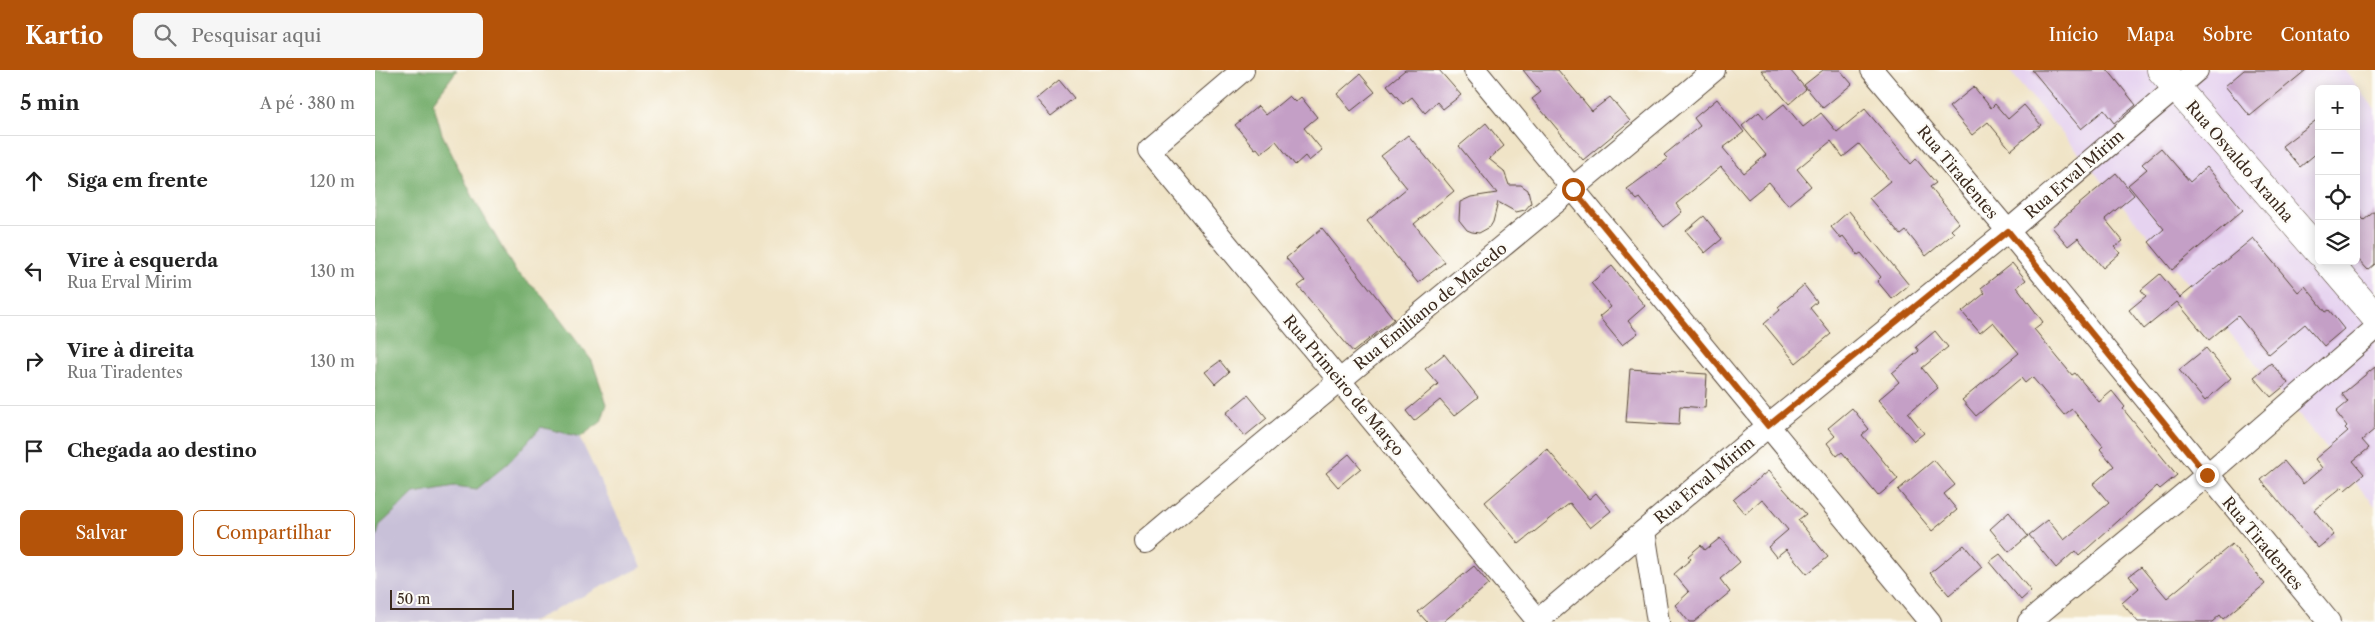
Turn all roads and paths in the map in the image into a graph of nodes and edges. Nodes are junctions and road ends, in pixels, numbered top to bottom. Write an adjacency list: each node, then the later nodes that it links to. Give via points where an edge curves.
1 (1243, 70): 13 (street, Rua Primeiro de Março, via 1149,150)
2 (1475, 70): 7 (street)
3 (1714, 70): 7 (street, Rua Emiliano de Macedo)
4 (1872, 70): 8 (street, Rua Tiradentes)
5 (2197, 70): 6 (street, Rua Erval Mirim)
6 (2168, 78): 8 (street, Rua Erval Mirim); 9 (main road, Rua Osvaldo Aranha)
7 (1573, 189): 13 (street, Rua Emiliano de Macedo); 14 (street)
8 (2008, 231): 14 (street, Rua Erval Mirim); 15 (street, Rua Tiradentes)
9 (2315, 247)
10 (2330, 265): 11 (main road)
11 (2375, 317)
12 (2375, 329): 15 (street)
13 (1339, 379): 17 (street, Rua Emiliano de Macedo); 18 (street, Rua Primeiro de Março)
14 (1768, 426): 16 (street, Rua Erval Mirim); 20 (street)
15 (2207, 475): 21 (street); 22 (street, Rua Tiradentes)
16 (1644, 530): 18 (street, Rua Erval Mirim); 19 (street)
17 (1146, 542)
18 (1537, 621)
19 (1658, 622)
20 (1930, 622)
21 (2029, 622)
22 (2329, 622)

